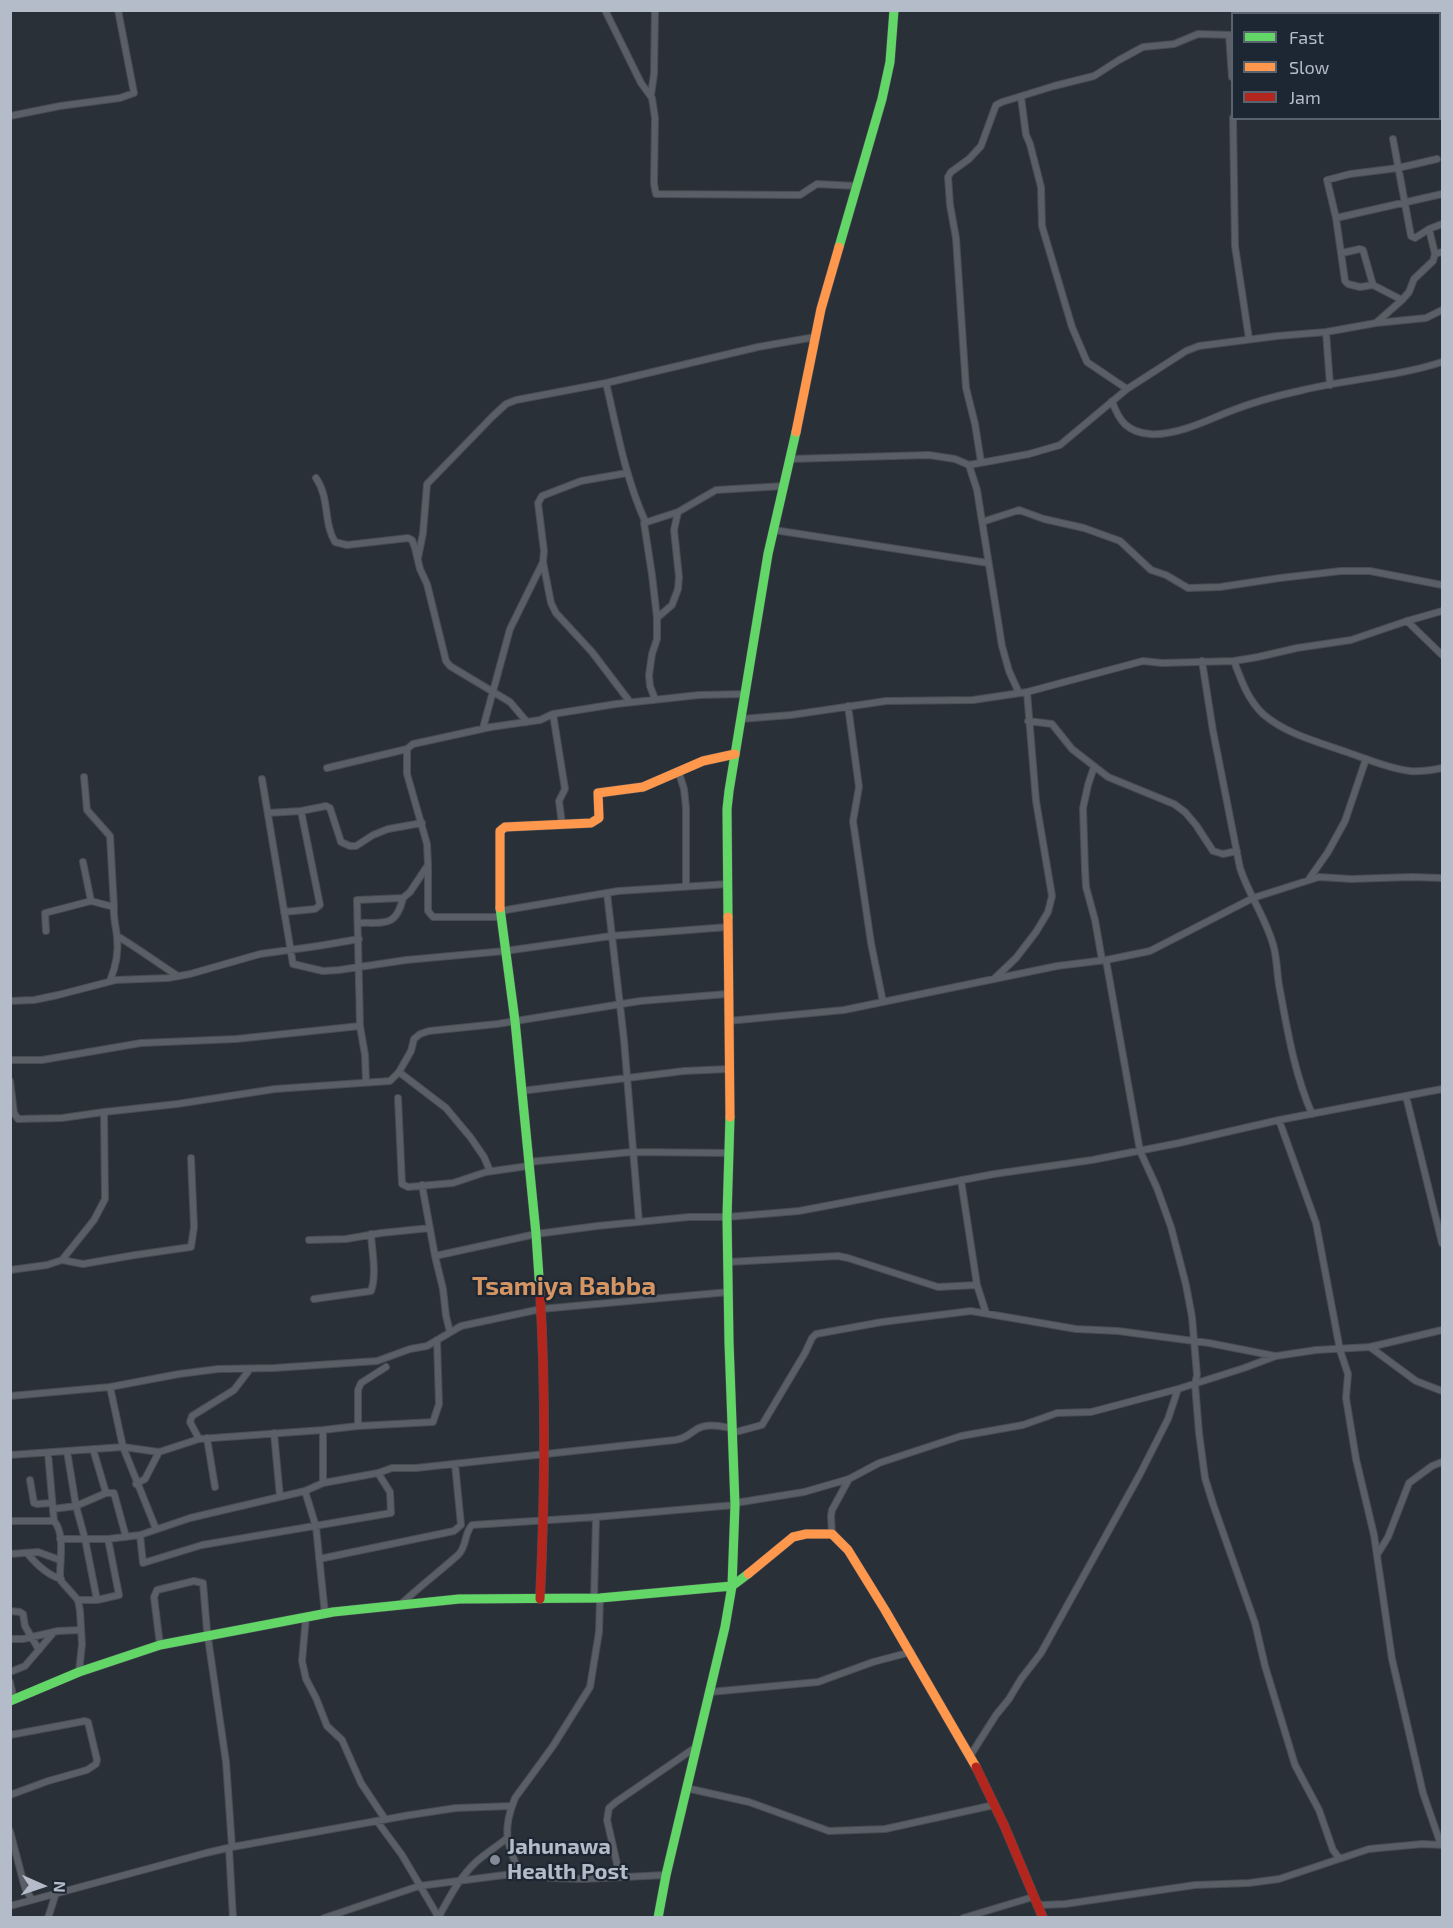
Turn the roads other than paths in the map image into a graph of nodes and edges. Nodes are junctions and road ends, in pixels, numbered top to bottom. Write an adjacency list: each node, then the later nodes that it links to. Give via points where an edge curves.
1 (118, 10): 8 (street, via 134,93)
2 (605, 10): 6 (street)
3 (656, 10): 6 (street)
4 (894, 10): 13 (street, via 890,62)
5 (1231, 35): 7 (street, via 1198,34 1174,44 1143,47 1094,76)
6 (651, 96): 13 (street, via 656,194 800,195 817,184)
7 (1020, 97): 33 (street, via 1041,187 1042,226 1072,327 1088,362); 36 (street, via 996,105 981,146 948,177 966,388)
8 (10, 116)
9 (1233, 120): 29 (street, via 1235,246)
10 (1393, 139): 12 (street)
11 (1437, 159): 12 (street)
12 (1398, 168): 15 (street); 16 (street, via 1327,180)
13 (856, 186): 28 (street)
14 (1443, 194): 15 (street)
15 (1404, 202): 16 (street); 18 (street, via 1411,236)
16 (1336, 218): 19 (street)
17 (1443, 224): 18 (street)
18 (1429, 229): 20 (street)
19 (1342, 253): 21 (street, via 1345,281 1360,287); 21 (street, via 1363,250)
20 (1439, 253): 22 (street, via 1414,279)
21 (1372, 285): 22 (street)
22 (1402, 300): 26 (street)
23 (1443, 310): 24 (street)
24 (1433, 316): 25 (street); 26 (street)
25 (1443, 319)
26 (1376, 323): 27 (street)
27 (1326, 332): 29 (street); 32 (street)
28 (815, 337): 31 (street); 35 (street)
29 (1249, 339): 33 (street, via 1186,351)
30 (1443, 362): 32 (street, via 1419,370)
31 (606, 383): 38 (street); 45 (street, via 516,400 492,417 427,484)
32 (1330, 385): 34 (street, via 1272,398 1205,423 1152,434 1125,426)
33 (1127, 389): 34 (street)
34 (1112, 401): 36 (street, via 1060,445)
35 (790, 459): 37 (street, via 929,455); 40 (street)
36 (981, 462): 37 (street)
37 (969, 465): 43 (street)
38 (627, 473): 42 (street); 46 (street, via 581,482 542,496 538,503)
39 (316, 478): 45 (street, via 322,486 334,542 347,545 408,538)
40 (784, 486): 41 (street, via 716,490); 44 (street)
41 (678, 512): 42 (street); 50 (street, via 674,542 678,589 672,605)
42 (645, 521): 50 (street)
43 (982, 522): 47 (street); 48 (street, via 1019,510 1084,528 1120,541 1151,570 1188,588 1341,571)
44 (774, 530): 47 (street); 58 (street)
45 (418, 558): 55 (street, via 446,661)
46 (543, 562): 55 (street, via 510,629); 60 (street, via 556,613)
47 (988, 562): 57 (street, via 1002,646)
48 (1443, 585)
49 (1443, 611): 51 (street)
50 (657, 618): 59 (street, via 649,675)
51 (1407, 621): 52 (street); 54 (street, via 1351,640)
52 (1443, 655)
53 (1202, 661): 54 (street); 56 (street, via 1143,662); 80 (street)
54 (1234, 661): 69 (street, via 1242,684 1268,717 1296,734)
55 (494, 692): 65 (street, via 510,702); 66 (street)
56 (1027, 692): 57 (street); 64 (street)
57 (1019, 693): 61 (street, via 972,700 886,701)
58 (745, 694): 59 (street); 63 (street)
59 (655, 699): 60 (street)
60 (630, 702): 62 (street)
61 (848, 706): 63 (street); 109 (street, via 859,787 853,821)
62 (554, 714): 65 (street); 79 (street, via 565,789 559,801)
63 (741, 719): 68 (street)
64 (1028, 721): 70 (street, via 1052,724 1072,749); 105 (street, via 1052,896 1036,932)
65 (527, 722): 66 (street)
66 (483, 728): 67 (street, via 413,744)
67 (407, 749): 71 (street); 78 (street, via 407,774)
68 (735, 754): 73 (street, via 703,761); 85 (street, via 727,809)
69 (1366, 759): 72 (street, via 1410,771); 84 (street, via 1345,821)
70 (1094, 767): 80 (street, via 1185,812 1214,851); 102 (street, via 1083,808 1084,869)
71 (327, 768)
72 (1443, 768)
73 (679, 773): 79 (street, via 643,787 598,793 599,818 591,823); 86 (street, via 686,808)
74 (84, 777): 91 (street, via 87,810 110,836)
75 (262, 779): 77 (street)
76 (301, 811): 77 (street); 78 (street, via 330,808 341,842 350,846 388,829); 92 (street, via 320,905)
77 (268, 813): 92 (street)
78 (422, 822): 82 (street)
79 (562, 824): 93 (street, via 505,827 500,831)
80 (1237, 851): 89 (street)
81 (83, 862): 90 (street)
82 (428, 865): 88 (street); 93 (street, via 428,911 433,917)
83 (1443, 878): 84 (street)
84 (1308, 880): 89 (street)
85 (728, 884): 86 (street); 95 (street)
86 (686, 886): 87 (street)
87 (607, 893): 93 (street); 98 (street)
88 (403, 898): 94 (street, via 400,912 393,920); 94 (street, via 357,900)
89 (1253, 898): 102 (street, via 1150,951); 125 (street, via 1267,924 1274,949 1300,1084)
90 (91, 901): 91 (street); 96 (street, via 45,913)
91 (114, 907): 97 (street)
92 (284, 912): 100 (street)
93 (501, 914): 101 (street)
94 (358, 923): 99 (street)
95 (728, 927): 98 (street); 107 (street)
96 (46, 931)
97 (117, 936): 104 (street); 106 (street, via 117,962)
98 (611, 936): 101 (street); 110 (street)
99 (358, 939): 100 (street); 103 (street)
100 (291, 950): 103 (street, via 293,964 302,967 323,971); 104 (street, via 260,954)
101 (505, 951): 103 (street); 111 (street)
102 (1104, 960): 105 (street); 127 (street)
103 (359, 966): 113 (street)
104 (178, 976): 106 (street)
105 (994, 980): 109 (street)
106 (111, 981): 108 (street, via 34,1000)
107 (728, 994): 110 (street); 112 (street)
108 (10, 1001)
109 (883, 1002): 112 (street, via 844,1010)
110 (619, 1005): 111 (street); 117 (street)
111 (515, 1021): 116 (street, via 420,1034); 121 (street)
112 (728, 1021): 115 (street)
113 (360, 1026): 114 (street, via 224,1040 141,1043 42,1060); 119 (street)
114 (11, 1060)
115 (728, 1069): 117 (street); 129 (street)
116 (399, 1072): 119 (street, via 390,1081); 132 (street, via 446,1108 471,1138)
117 (627, 1077): 121 (street); 128 (street)
118 (10, 1081): 124 (street, via 18,1119)
119 (366, 1082): 124 (street, via 275,1089)
120 (1443, 1089): 122 (street)
121 (521, 1091): 131 (street)
122 (1406, 1096): 125 (street); 141 (street)
123 (398, 1098): 134 (street, via 402,1184)
124 (104, 1112): 143 (street, via 105,1199 94,1220)
125 (1312, 1114): 126 (street)
126 (1279, 1120): 127 (street); 156 (street, via 1314,1216)
127 (1140, 1151): 133 (street); 154 (street, via 1171,1227 1190,1307)
128 (632, 1152): 129 (street); 131 (street); 136 (street)
129 (730, 1153): 135 (street)
130 (192, 1158): 143 (street, via 191,1247 83,1264)
131 (528, 1164): 132 (street); 138 (street)
132 (490, 1171): 134 (street, via 453,1183)
133 (961, 1180): 135 (street, via 799,1210); 146 (street)
134 (422, 1185): 137 (street)
135 (727, 1217): 136 (street); 144 (street)
136 (639, 1222): 138 (street)
137 (430, 1228): 139 (street); 142 (street)
138 (536, 1233): 142 (street); 149 (street)
139 (370, 1234): 140 (street); 148 (street, via 371,1291)
140 (309, 1240)
141 (1443, 1243)
142 (435, 1256): 152 (street)
143 (62, 1260): 145 (street)
144 (728, 1262): 146 (street, via 838,1256 938,1287); 147 (street)
145 (10, 1270)
146 (977, 1286): 150 (street)
147 (729, 1292): 149 (street); 167 (street)
148 (314, 1299)
149 (541, 1309): 152 (street, via 461,1326); 177 (street)
150 (986, 1313): 154 (street, via 1076,1329); 167 (street, via 971,1311 816,1334 762,1425)
151 (1443, 1330): 155 (street)
152 (450, 1332): 153 (street)
153 (437, 1340): 159 (street, via 377,1361); 165 (street, via 439,1404 433,1422)
154 (1193, 1341): 157 (street); 160 (street)
155 (1370, 1347): 156 (street); 163 (street, via 1416,1381)
156 (1340, 1350): 157 (street); 206 (street, via 1348,1374 1346,1398 1356,1459)
157 (1276, 1356): 160 (street)
158 (386, 1367): 165 (street, via 361,1383)
159 (250, 1369): 161 (street, via 179,1374); 170 (street, via 234,1390 192,1416 190,1422)
160 (1195, 1384): 162 (street); 244 (street, via 1203,1467 1213,1504 1255,1623 1295,1765)
161 (110, 1387): 164 (street); 171 (street)
162 (1178, 1389): 181 (street, via 1091,1412 1057,1413 1023,1425 961,1436 879,1463); 234 (street, via 1168,1419 1140,1474 1041,1653)
163 (1443, 1391)
164 (10, 1396)
165 (358, 1426): 166 (street)
166 (323, 1430): 168 (street); 183 (street)
167 (731, 1431): 177 (street, via 708,1425 683,1439); 189 (street)
168 (273, 1433): 169 (street); 188 (street)
169 (207, 1438): 170 (street); 185 (street)
170 (199, 1439): 174 (street)
171 (123, 1447): 172 (street); 174 (street); 184 (street)
172 (93, 1449): 173 (street); 187 (street)
173 (67, 1451): 175 (street); 191 (street)
174 (159, 1452): 184 (street, via 145,1479)
175 (48, 1453): 176 (street); 190 (street)
176 (10, 1455)
177 (544, 1455): 179 (street); 193 (street)
178 (1443, 1462): 206 (street, via 1409,1484)
179 (455, 1464): 180 (street, via 392,1468); 207 (street, via 461,1525 454,1531)
180 (378, 1473): 183 (street); 196 (street, via 390,1492 391,1513)
181 (849, 1479): 189 (street); 198 (street, via 832,1510)
182 (30, 1480): 190 (street, via 34,1503)
183 (323, 1483): 186 (street)
184 (136, 1484): 197 (street)
185 (215, 1487)
186 (304, 1491): 188 (street); 196 (street)
187 (106, 1493): 191 (street); 200 (street, via 114,1494)
188 (280, 1497): 197 (street)
189 (735, 1504): 192 (street); 210 (street)
190 (53, 1506): 191 (street); 195 (street)
191 (76, 1506): 202 (street)
192 (596, 1517): 193 (street); 211 (street)
193 (544, 1520): 212 (street); 215 (street, via 472,1525 460,1554)
194 (10, 1521): 195 (street)
195 (54, 1521): 201 (street)
196 (316, 1527): 199 (street, via 202,1545 143,1563); 207 (street)
197 (156, 1529): 199 (street)
198 (832, 1534): 210 (street, via 792,1536); 226 (street, via 848,1550)
199 (140, 1535): 200 (street)
200 (126, 1537): 203 (street)
201 (60, 1539): 202 (street); 208 (street)
202 (85, 1539): 203 (street); 214 (street)
203 (108, 1539): 214 (street, via 119,1595)
204 (27, 1553): 205 (street); 208 (street, via 38,1552); 209 (street)
205 (10, 1554)
206 (1377, 1555): 242 (street, via 1392,1659 1423,1793)
207 (320, 1559): 217 (street)
208 (60, 1560): 209 (street)
209 (61, 1580): 213 (street)
210 (732, 1586): 211 (street); 230 (street)
211 (597, 1598): 212 (street); 238 (street, via 599,1632 590,1687)
212 (540, 1599): 215 (street, via 459,1599)
213 (78, 1600): 214 (street); 219 (street)
214 (97, 1600)
215 (400, 1605): 217 (street)
216 (10, 1611): 222 (street, via 23,1614)
217 (325, 1614): 218 (street)
218 (306, 1617): 221 (street); 239 (street, via 302,1660 306,1679 327,1726 345,1745)
219 (80, 1630): 220 (street); 228 (street)
220 (54, 1632): 222 (street); 225 (street)
221 (208, 1636): 224 (street); 224 (street, via 203,1583 194,1581 157,1590 154,1597); 243 (street, via 226,1762)
222 (30, 1637): 223 (street); 225 (street)
223 (10, 1639)
224 (160, 1645): 228 (street)
225 (39, 1650): 227 (street, via 25,1666)
226 (911, 1652): 230 (street, via 818,1682); 234 (street)
227 (10, 1672)
228 (79, 1672): 231 (street)
229 (10, 1682): 231 (street)
230 (709, 1692): 233 (street)
231 (12, 1701)
232 (10, 1735): 236 (street, via 85,1721 97,1760 87,1770)
233 (696, 1746): 235 (street); 247 (street, via 609,1808 607,1820)
234 (970, 1756): 237 (street)
235 (686, 1788): 237 (street, via 749,1802 829,1831 885,1829); 246 (street)
236 (10, 1795)
237 (994, 1805): 252 (street)
238 (512, 1806): 239 (street, via 456,1808); 241 (street)
239 (381, 1820): 243 (street); 249 (street)
240 (10, 1831): 251 (street, via 25,1888)
241 (506, 1839): 245 (street); 248 (street, via 477,1860)
242 (1442, 1845): 244 (street, via 1369,1849)
243 (231, 1848): 250 (street); 255 (street)
244 (1340, 1858): 252 (street, via 1279,1879 1250,1883 1184,1886 1065,1905 1042,1905)
245 (520, 1873): 247 (street, via 552,1878); 248 (street)
246 (666, 1875): 247 (street); 258 (street)
247 (620, 1877)
248 (459, 1881): 249 (street); 257 (street)
249 (419, 1886): 256 (street); 257 (street)
250 (56, 1893): 251 (street); 254 (street)
251 (32, 1900): 253 (street)
252 (1034, 1900): 259 (street); 260 (street)
253 (10, 1906)
254 (48, 1917)
255 (233, 1917)
256 (324, 1917)
257 (438, 1917)
258 (658, 1917)
259 (963, 1917)
260 (1043, 1917)

